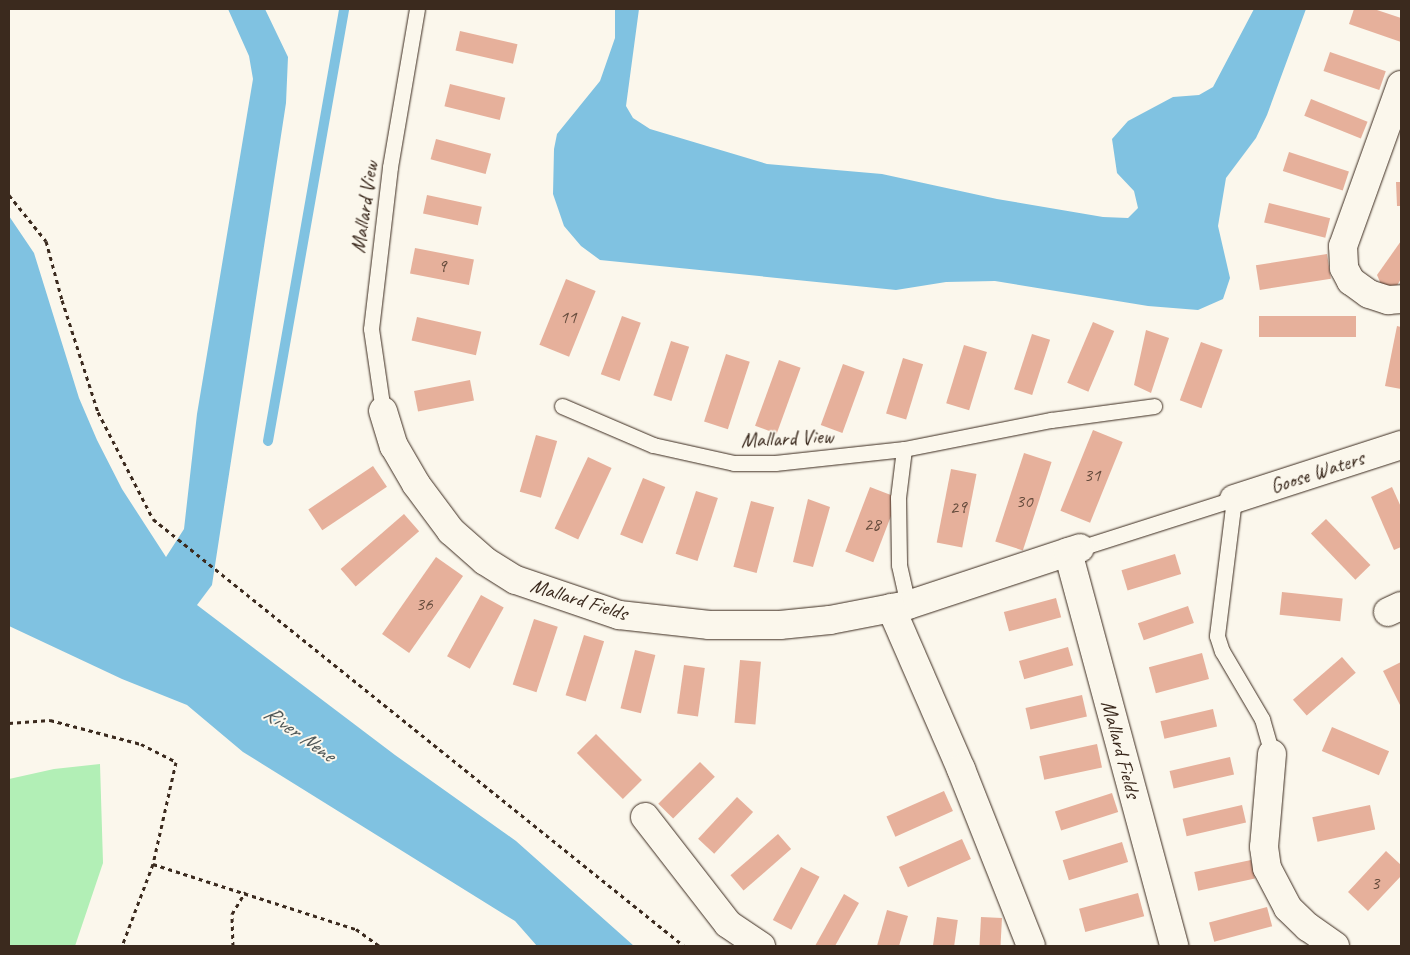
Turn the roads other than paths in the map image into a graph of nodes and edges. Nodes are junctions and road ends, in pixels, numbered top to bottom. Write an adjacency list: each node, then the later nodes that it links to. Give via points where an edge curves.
1 (417, 9): 6 (lane, Mallard View, via 387,187 371,329)
2 (1401, 85): 3 (street, via 1343,246 1344,268 1351,281 1369,294 1388,300)
3 (1401, 298)
4 (562, 406): 8 (lane, Mallard View, via 653,445 734,463 775,463)
5 (1154, 406): 8 (lane, Mallard View, via 1051,420)
6 (383, 411): 11 (street, Mallard Fields, via 394,446 451,532 485,561 516,580 619,615 709,625 810,622)
7 (1401, 445): 9 (street, Goose Waters)
8 (904, 449): 11 (lane, via 898,498)
9 (1234, 499): 10 (lane); 12 (lane, via 1217,636 1262,719)
10 (1074, 550): 11 (street, Mallard Fields); 16 (street, Mallard Fields)
11 (900, 606): 15 (street)
12 (1272, 754): 17 (street, via 1264,847 1267,868 1288,908 1308,928)
13 (645, 817): 14 (street, via 728,924)
14 (761, 946)
15 (1031, 946)
16 (1174, 946)
17 (1335, 946)

